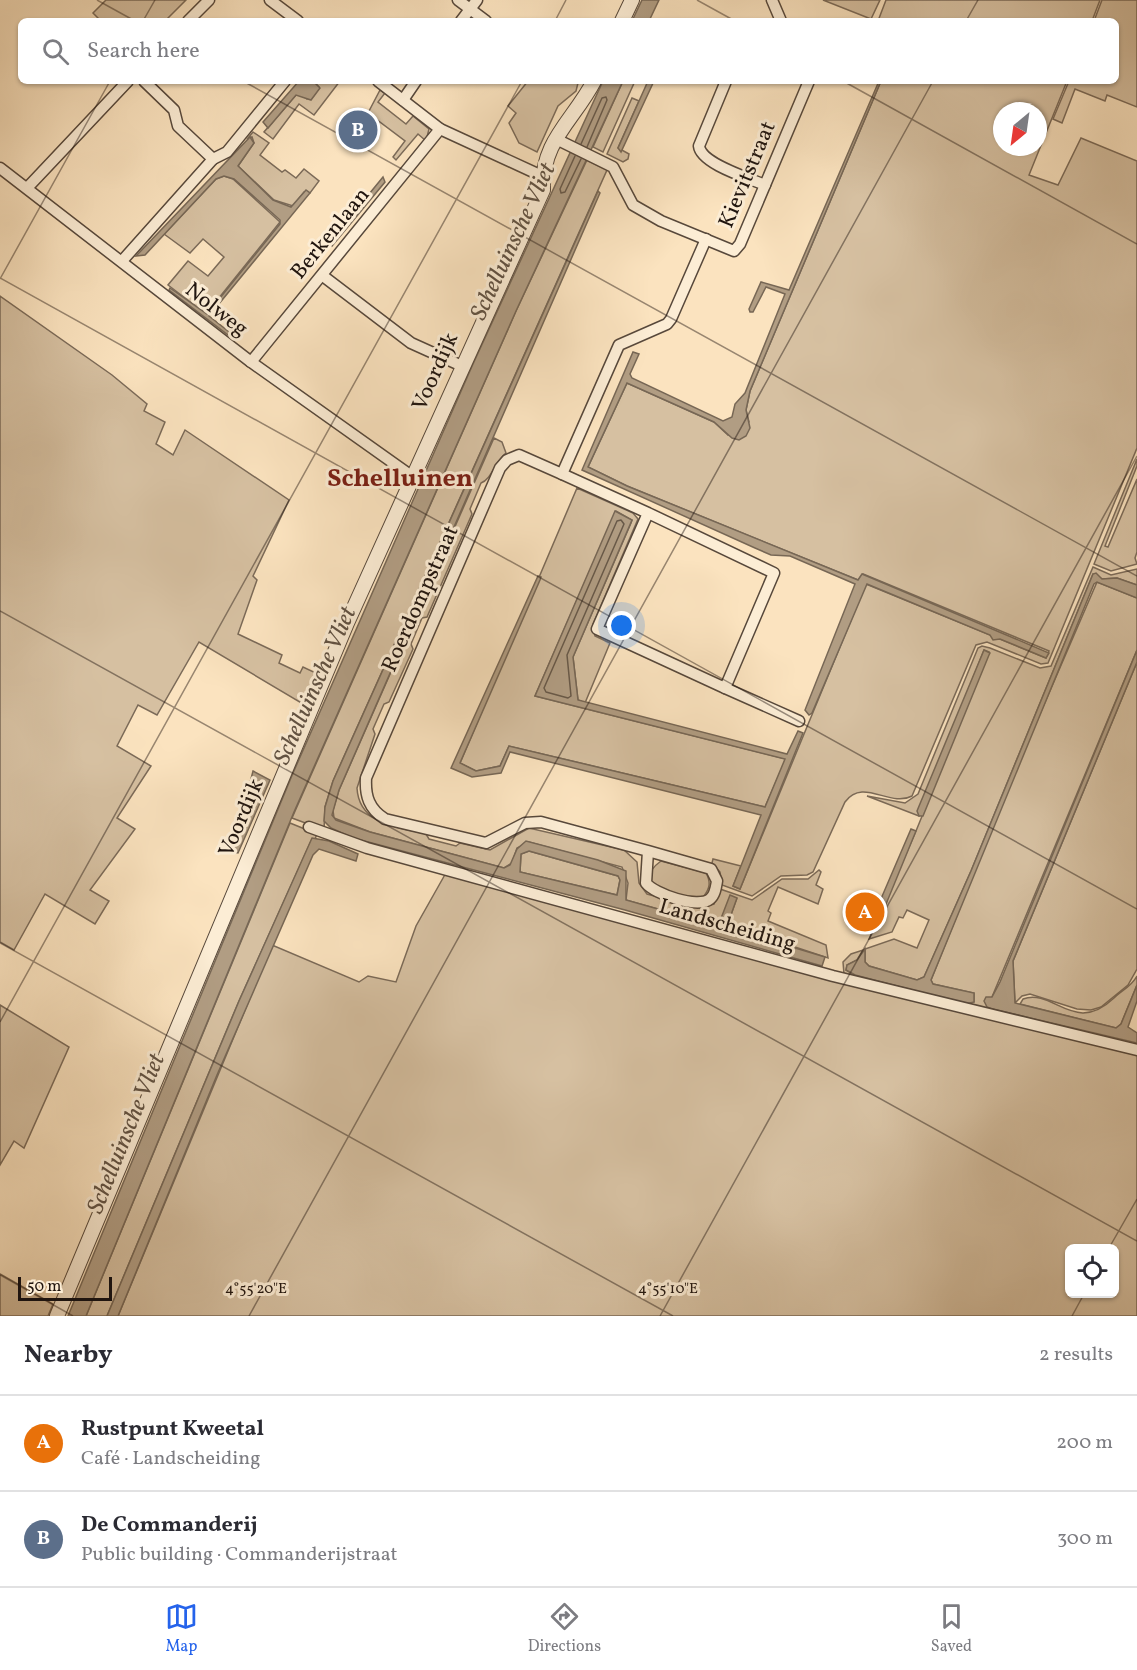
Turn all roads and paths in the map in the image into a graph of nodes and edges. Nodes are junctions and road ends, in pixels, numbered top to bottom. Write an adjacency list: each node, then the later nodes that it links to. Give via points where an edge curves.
1 (270, 0): 9 (street)
2 (458, 0): 7 (street)
3 (477, 0): 7 (street)
4 (632, 0): 12 (street)
5 (772, 0): 13 (street)
6 (204, 2): 8 (street)
7 (470, 9): 10 (street); 11 (street)
8 (191, 18)
9 (294, 18)
10 (463, 18)
11 (482, 18)
12 (623, 18)
13 (780, 18)
14 (125, 84): 29 (street)
15 (147, 84): 25 (street, via 174,110 178,126)
16 (283, 84): 25 (street, via 227,152)
17 (382, 84): 22 (street)
18 (414, 84): 22 (street)
19 (592, 84): 24 (street, Voordijk, via 568,116)
20 (725, 84): 28 (street, via 700,151 708,160)
21 (808, 84): 28 (street, Kievitstraat)
22 (403, 100): 23 (street)
23 (440, 129): 27 (street); 32 (street, Berkenlaan)
24 (563, 142): 27 (street, Voordijk, via 543,166); 30 (street, via 613,167 633,205)
25 (213, 159): 31 (street)
26 (0, 168): 29 (street, Nolweg)
27 (542, 176): 34 (street, Voordijk, via 543,190)
28 (765, 185): 30 (street, Kievitstraat, via 734,251)
29 (28, 188): 31 (street, Nolweg)
30 (706, 239): 35 (street, via 668,324 619,345)
31 (122, 261): 33 (street, Nolweg)
32 (323, 276): 33 (street, Berkenlaan); 34 (street, via 411,343)
33 (251, 362): 36 (street, Nolweg)
34 (462, 366): 36 (street, Voordijk)
35 (562, 474): 37 (street); 41 (street, Roerdompstraat, via 519,455 500,468 369,765 367,799 385,819 476,841 492,842 532,821)
36 (413, 477): 43 (street, Voordijk, via 273,797)
37 (648, 513): 38 (street, via 774,573); 38 (street, via 597,629)
38 (725, 688): 39 (street)
39 (799, 721)
40 (309, 827): 42 (street, Landscheiding, via 367,848 833,976)
41 (648, 851): 41 (street, Roerdompstraat, via 646,883 650,889 697,903 714,894 717,881 711,869)
42 (1137, 1050)
43 (57, 1316)

